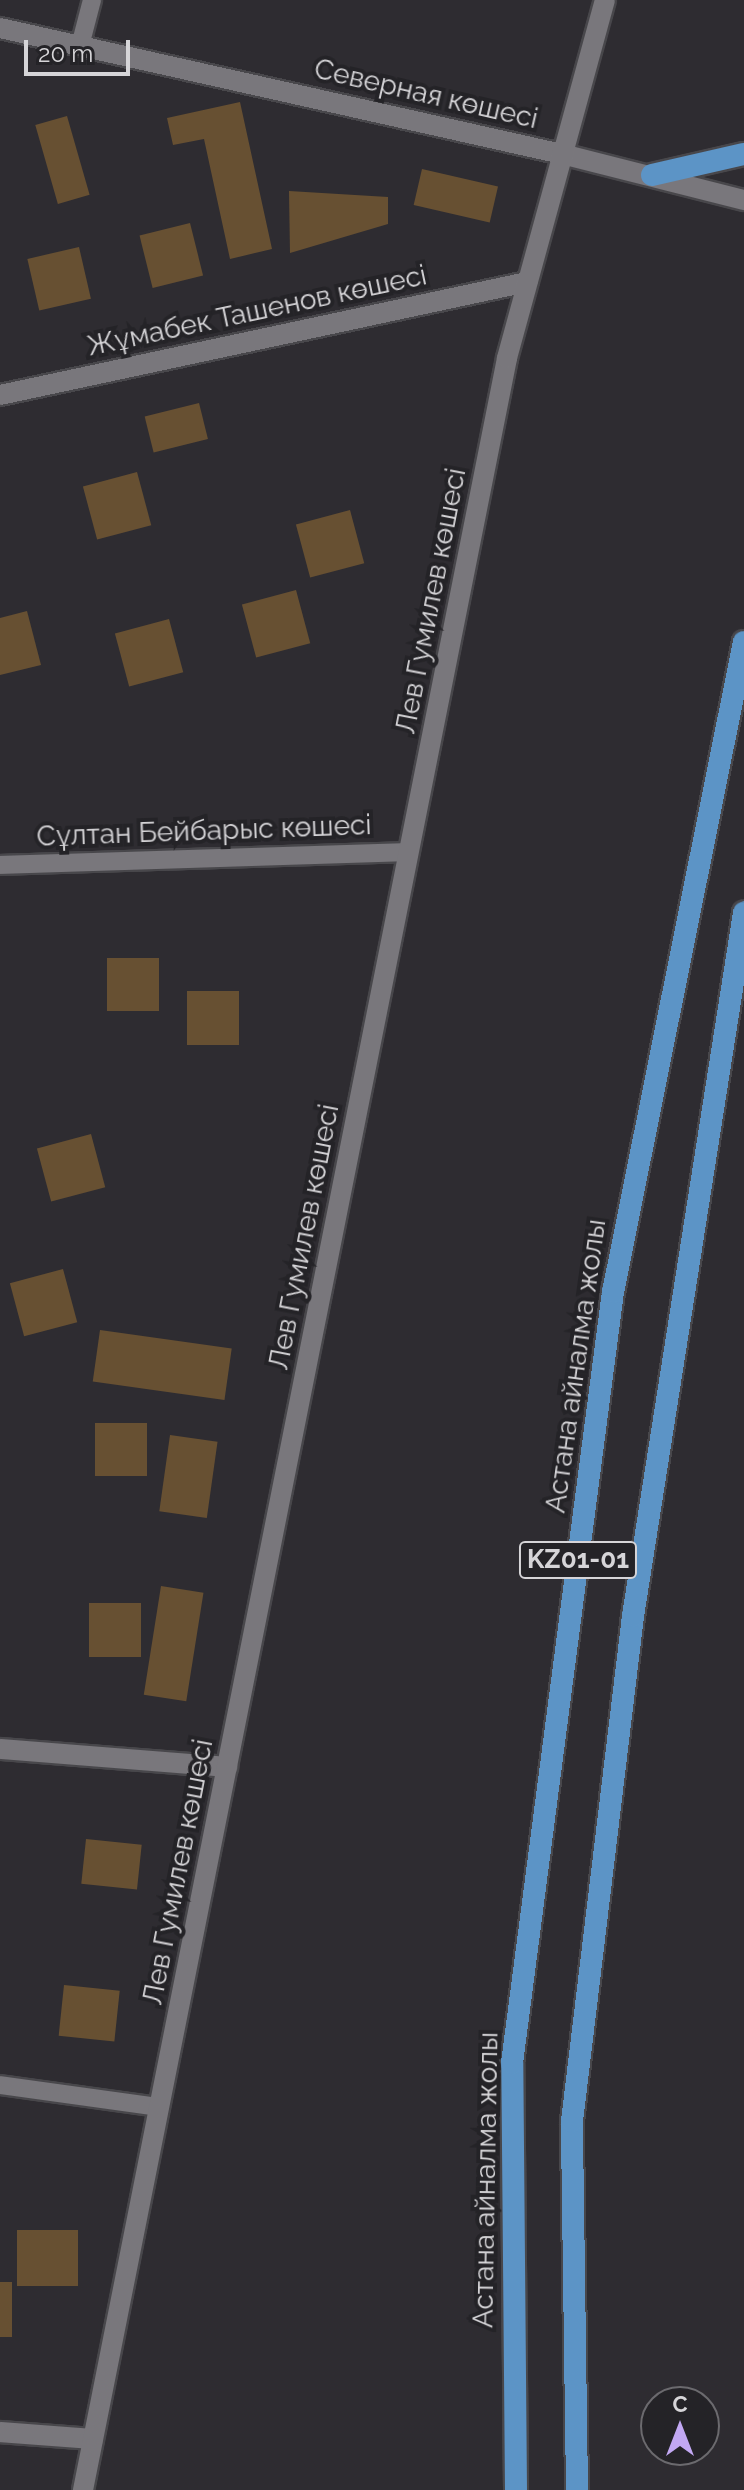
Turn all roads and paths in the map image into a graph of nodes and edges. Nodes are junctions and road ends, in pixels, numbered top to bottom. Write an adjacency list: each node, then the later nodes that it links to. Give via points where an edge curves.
1 (92, 0): 4 (lane)
2 (605, 0): 5 (street, Лев Гумилев көшесі)
3 (0, 28): 4 (street, Северная көшесі)
4 (80, 46): 5 (street, Северная көшесі)
5 (562, 154): 7 (street, Северная көшесі); 9 (street, Лев Гумилев көшесі)
6 (744, 154): 7 (highway)
7 (652, 175): 8 (street, Северная көшесі)
8 (744, 200)
9 (527, 282): 10 (street, Жұмабек Ташенов көшесі); 12 (street, Лев Гумилев көшесі)
10 (0, 395)
11 (744, 642): 22 (highway, Астана айналма жолы / KZ01-01, via 613,1292 512,2063)
12 (409, 852): 13 (lane, Сұлтан Бейбарыс көшесі); 16 (street, Лев Гумилев көшесі)
13 (0, 865)
14 (744, 913): 23 (highway, KZ01-01, via 633,1616 572,2121)
15 (0, 1749): 16 (street)
16 (227, 1767): 18 (street, Лев Гумилев көшесі)
17 (0, 2085): 18 (lane)
18 (159, 2107): 20 (street, Лев Гумилев көшесі)
19 (0, 2432): 20 (street)
20 (93, 2439): 21 (street, Лев Гумилев көшесі)
21 (83, 2490)
22 (516, 2490)
23 (577, 2490)

